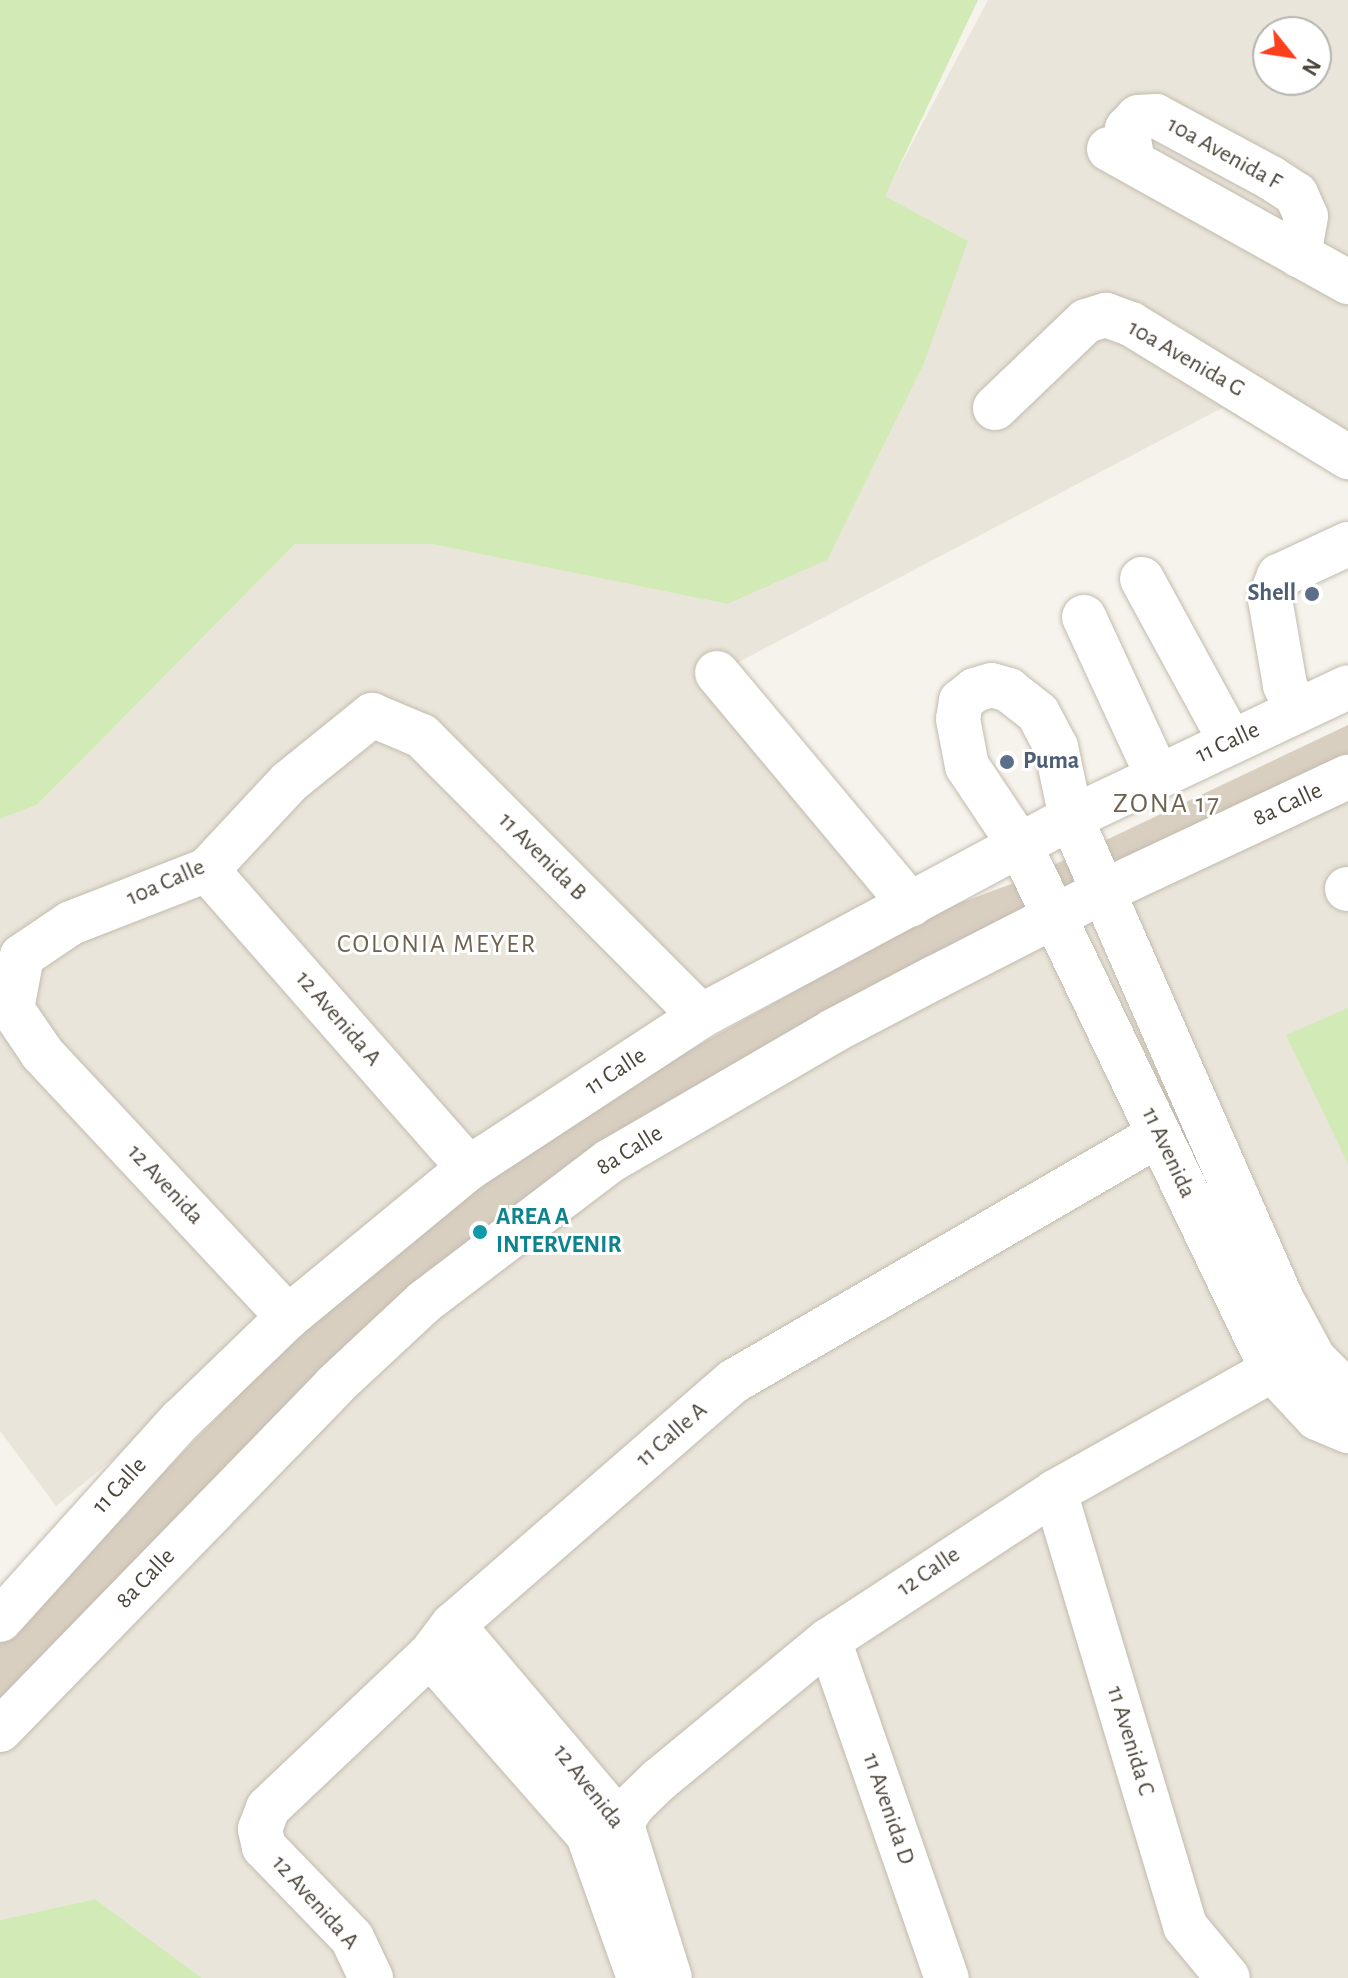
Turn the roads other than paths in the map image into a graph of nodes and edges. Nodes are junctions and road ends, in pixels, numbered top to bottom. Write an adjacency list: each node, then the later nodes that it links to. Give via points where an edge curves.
1 (1115, 153): 2 (street)
2 (1348, 282)
3 (995, 408): 4 (street, 10a Avenida G, via 1086,321 1106,315 1131,324)
4 (1348, 457)
5 (1348, 544): 10 (street, via 1279,576 1270,599 1285,685)
6 (1142, 579): 12 (street)
7 (1084, 617): 13 (street)
8 (717, 673): 19 (street)
9 (1348, 687): 10 (street, 11 Calle)
10 (1297, 711): 12 (street, 11 Calle)
11 (372, 715): 17 (street, 10a Calle, via 289,782); 21 (street, 11 Avenida B, via 422,736)
12 (1231, 742): 13 (street, 11 Calle)
13 (1158, 777): 15 (street, 11 Calle)
14 (1348, 777): 18 (street, 8a Calle)
15 (1071, 818): 16 (street, 11 Calle); 16 (street, 11 Avenida, via 1056,747 1038,713 1009,690 992,685 975,690 961,701 958,719 967,766); 18 (street, 11 Avenida)
16 (1021, 847): 19 (street, 11 Calle); 20 (street, 11 Avenida)
17 (207, 870): 22 (street, 10a Calle, via 71,923 22,956 12,1009); 24 (street, 12 Avenida A)
18 (1102, 892): 20 (street, 8a Calle); 26 (street, 11 Avenida, via 1282,1300)
19 (911, 905): 21 (street, 11 Calle)
20 (1055, 915): 23 (street, 11 Avenida); 34 (street, 8a Calle, via 833,1031 610,1161 424,1302 334,1386)
21 (701, 1016): 24 (street, 11 Calle)
22 (42, 1053): 25 (street, 12 Avenida)
23 (1159, 1135): 27 (street, 11 Avenida); 32 (street, 11 Calle A, via 734,1381)
24 (469, 1168): 25 (street, 11 Calle)
25 (288, 1317): 31 (street, 11 Calle, via 181,1420)
26 (1314, 1359): 27 (street, 12 Calle); 28 (street, 11 Avenida)
27 (1272, 1370): 29 (street, 11 Avenida, via 1317,1418); 30 (street, 12 Calle)
28 (1348, 1393)
29 (1348, 1431)
30 (1055, 1492): 33 (street, 12 Calle); 42 (street, 11 Avenida C, via 1185,1926)
31 (0, 1620)
32 (441, 1640): 35 (street, 12 Avenida); 36 (street, 11 Calle A, via 268,1808); 37 (street, 12 Avenida, via 588,1835)
33 (829, 1640): 35 (street, 12 Calle, via 659,1780); 41 (street, 11 Avenida D)
34 (0, 1730)
35 (622, 1825): 37 (street, 12 Calle); 40 (street, 12 Avenida)
36 (260, 1829): 38 (street, 12 Avenida A, via 264,1847 352,1938)
37 (598, 1860): 39 (street, 12 Avenida)
38 (371, 1978)
39 (639, 1978)
40 (670, 1978)
41 (947, 1978)
42 (1228, 1978)

